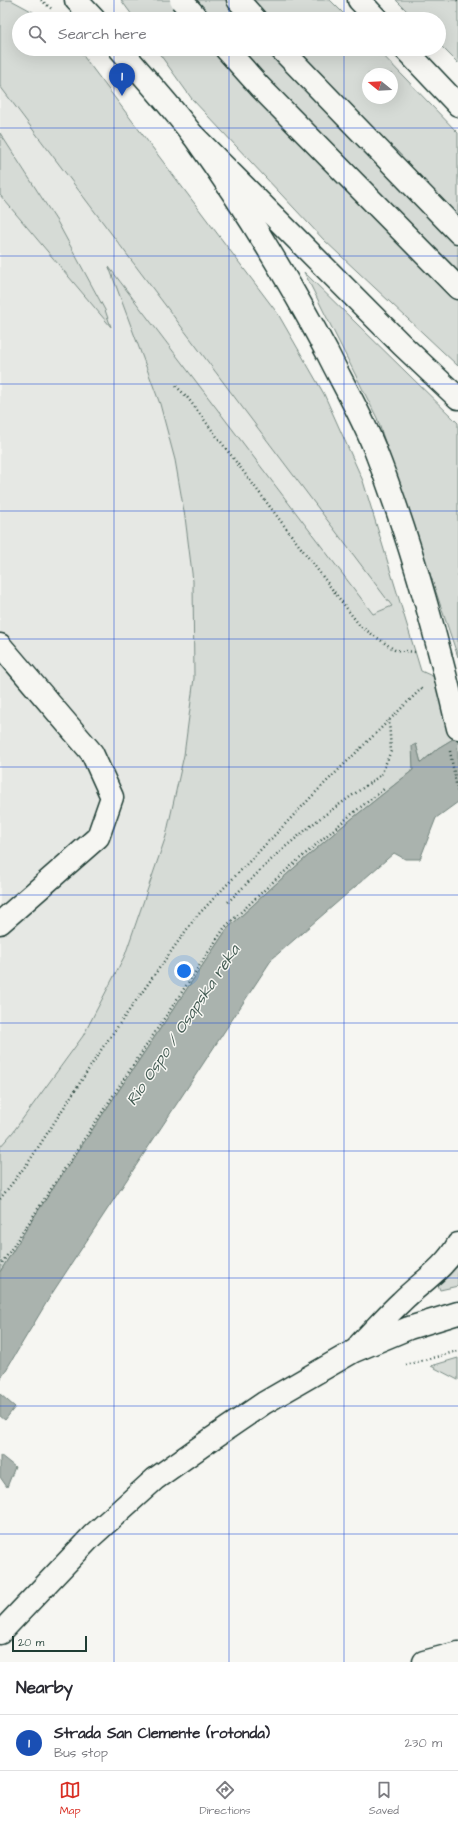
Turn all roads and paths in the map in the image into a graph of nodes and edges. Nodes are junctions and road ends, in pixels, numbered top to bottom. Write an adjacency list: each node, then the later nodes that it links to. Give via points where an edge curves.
1 (76, 0): 5 (main road)
2 (181, 0): 6 (main road, bridge)
3 (238, 0): 7 (main road)
4 (359, 0): 8 (main road)
5 (87, 12)
6 (192, 12)
7 (248, 12)
8 (370, 12)
9 (126, 56): 14 (main road)
10 (232, 56): 16 (main road)
11 (289, 56): 15 (main road)
12 (412, 56): 13 (main road)
13 (458, 105)
14 (194, 136): 18 (main road); 21 (main road, via 268,247 306,312 374,446 424,596)
15 (458, 232)
16 (458, 288)
17 (176, 386): 20 (path, via 187,397 360,626 395,650)
18 (458, 398)
19 (0, 645): 26 (main road, via 92,753 112,797 98,837)
20 (421, 652)
21 (438, 682): 22 (path); 23 (main road)
22 (389, 719): 25 (path, via 391,750 381,775 319,819 278,853); 27 (path, via 195,918 103,1047 30,1160)
23 (458, 728)
24 (384, 789): 29 (path, via 293,865 225,927)
25 (228, 902)
26 (0, 923)
27 (0, 1199)
28 (458, 1244): 31 (main road, via 452,1255 432,1276 402,1301)
29 (0, 1266)
30 (458, 1312): 31 (main road, via 409,1328)
31 (354, 1351): 34 (main road, via 264,1403 155,1479 92,1536)
32 (458, 1351): 33 (path)
33 (406, 1365)
34 (0, 1633)
35 (458, 1653): 36 (main road)
36 (424, 1662)

